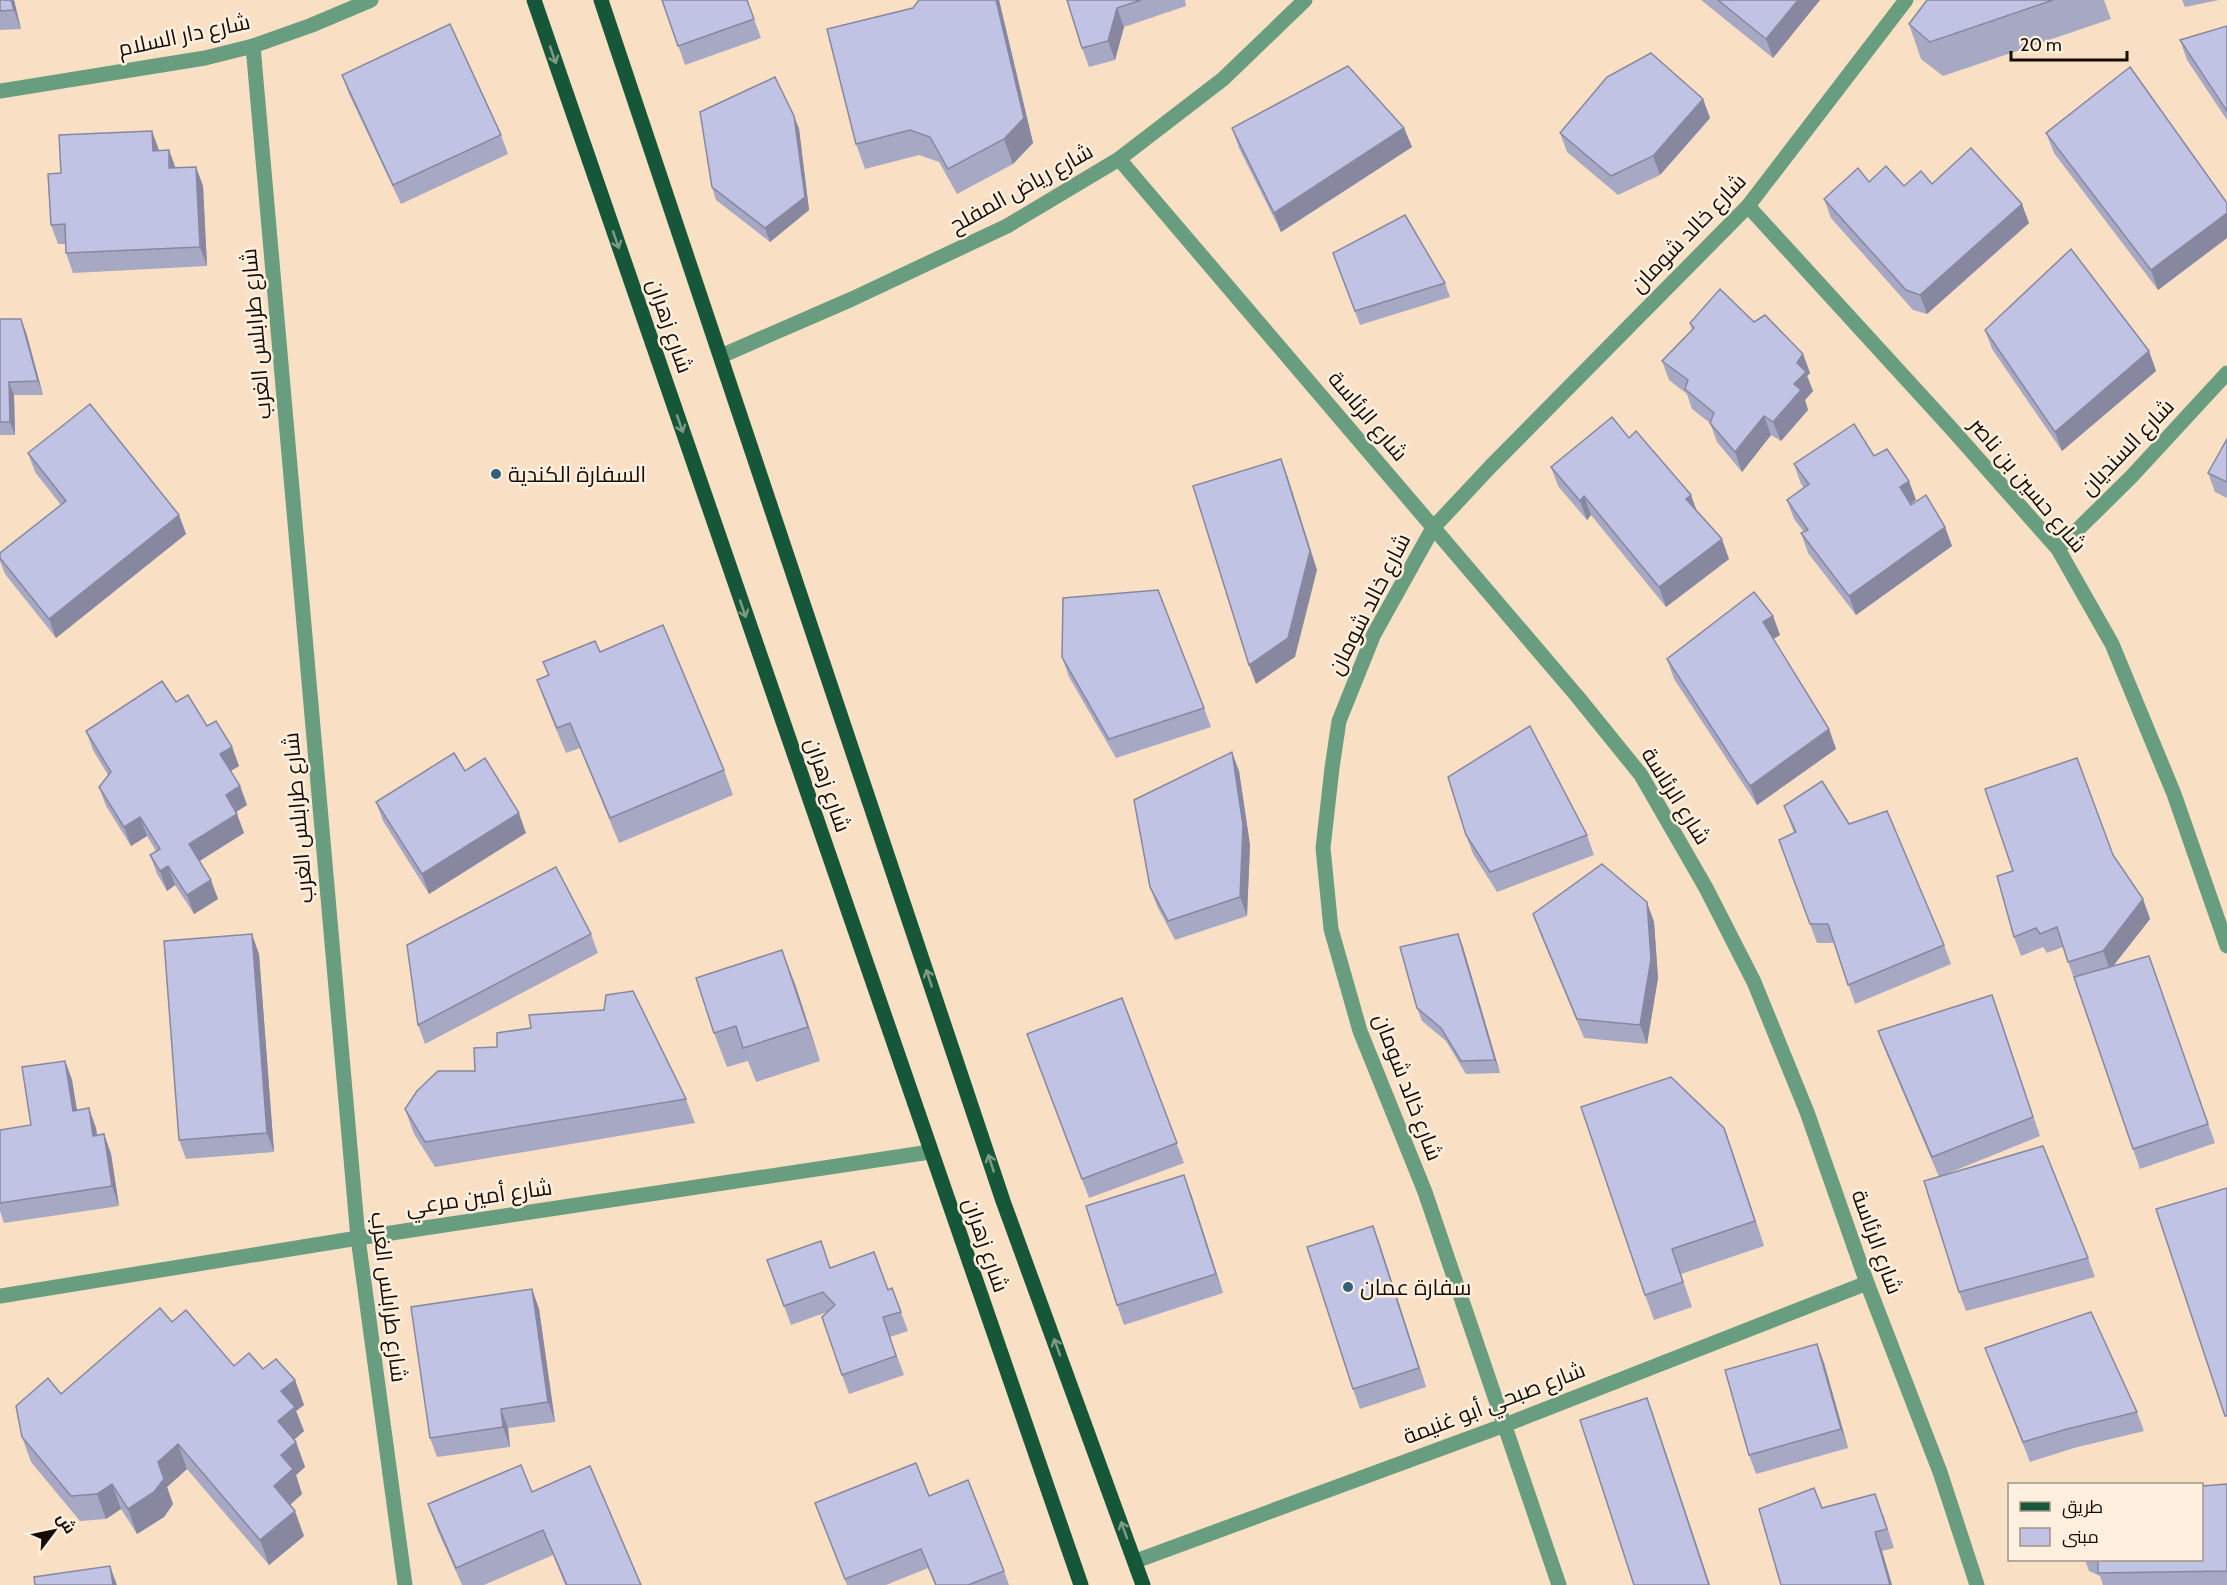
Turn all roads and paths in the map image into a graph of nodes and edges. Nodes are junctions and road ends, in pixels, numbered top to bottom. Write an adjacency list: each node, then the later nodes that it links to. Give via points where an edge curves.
1 (371, 0): 6 (street, شارع دار السلام)
2 (534, 0): 17 (main road, شارع زهران, one-way to 17)
3 (601, 0): 10 (main road, شارع زهران)
4 (1305, 0): 8 (street, شارع رياض المفلح, via 1222,79)
5 (1906, 0): 9 (street, شارع خالد شومان)
6 (253, 46): 7 (street, شارع دار السلام, via 205,58); 18 (street, شارع طرابلس الغرب)
7 (0, 91)
8 (1119, 159): 10 (street, شارع رياض المفلح, via 1007,226); 12 (street, شارع الرئاسة)
9 (1748, 206): 12 (street, شارع خالد شومان); 13 (street, شارع حسين بن ناصر)
10 (721, 356): 22 (main road, شارع زهران, one-way to 10, via 1003,1201)
11 (2227, 373): 13 (street, شارع السنديان)
12 (1433, 528): 19 (street, شارع الرئاسة, via 1647,785 1754,982 1807,1112); 21 (street, شارع خالد شومان, via 1374,634 1339,720 1323,848 1331,929 1360,1031 1425,1192)
13 (2058, 549): 15 (street, شارع حسين بن ناصر, via 2112,644 2174,794)
14 (2227, 913): 15 (street)
15 (2222, 928): 16 (street, شارع حسين بن ناصر)
16 (2227, 946)
17 (930, 1152): 18 (street, شارع أمين مرعي); 24 (main road, شارع زهران)
18 (358, 1238): 20 (street, شارع أمين مرعي); 23 (street, شارع طرابلس الغرب)
19 (1868, 1283): 21 (street, شارع صبحي أبو غنيمة); 27 (street, شارع الرئاسة, via 1940,1472)
20 (0, 1296)
21 (1504, 1425): 22 (street, شارع صبحي أبو غنيمة); 26 (street, شارع خالد شومان)
22 (1136, 1561): 25 (main road, شارع زهران)
23 (405, 1585)
24 (1081, 1585)
25 (1143, 1585)
26 (1558, 1585)
27 (1977, 1585)

